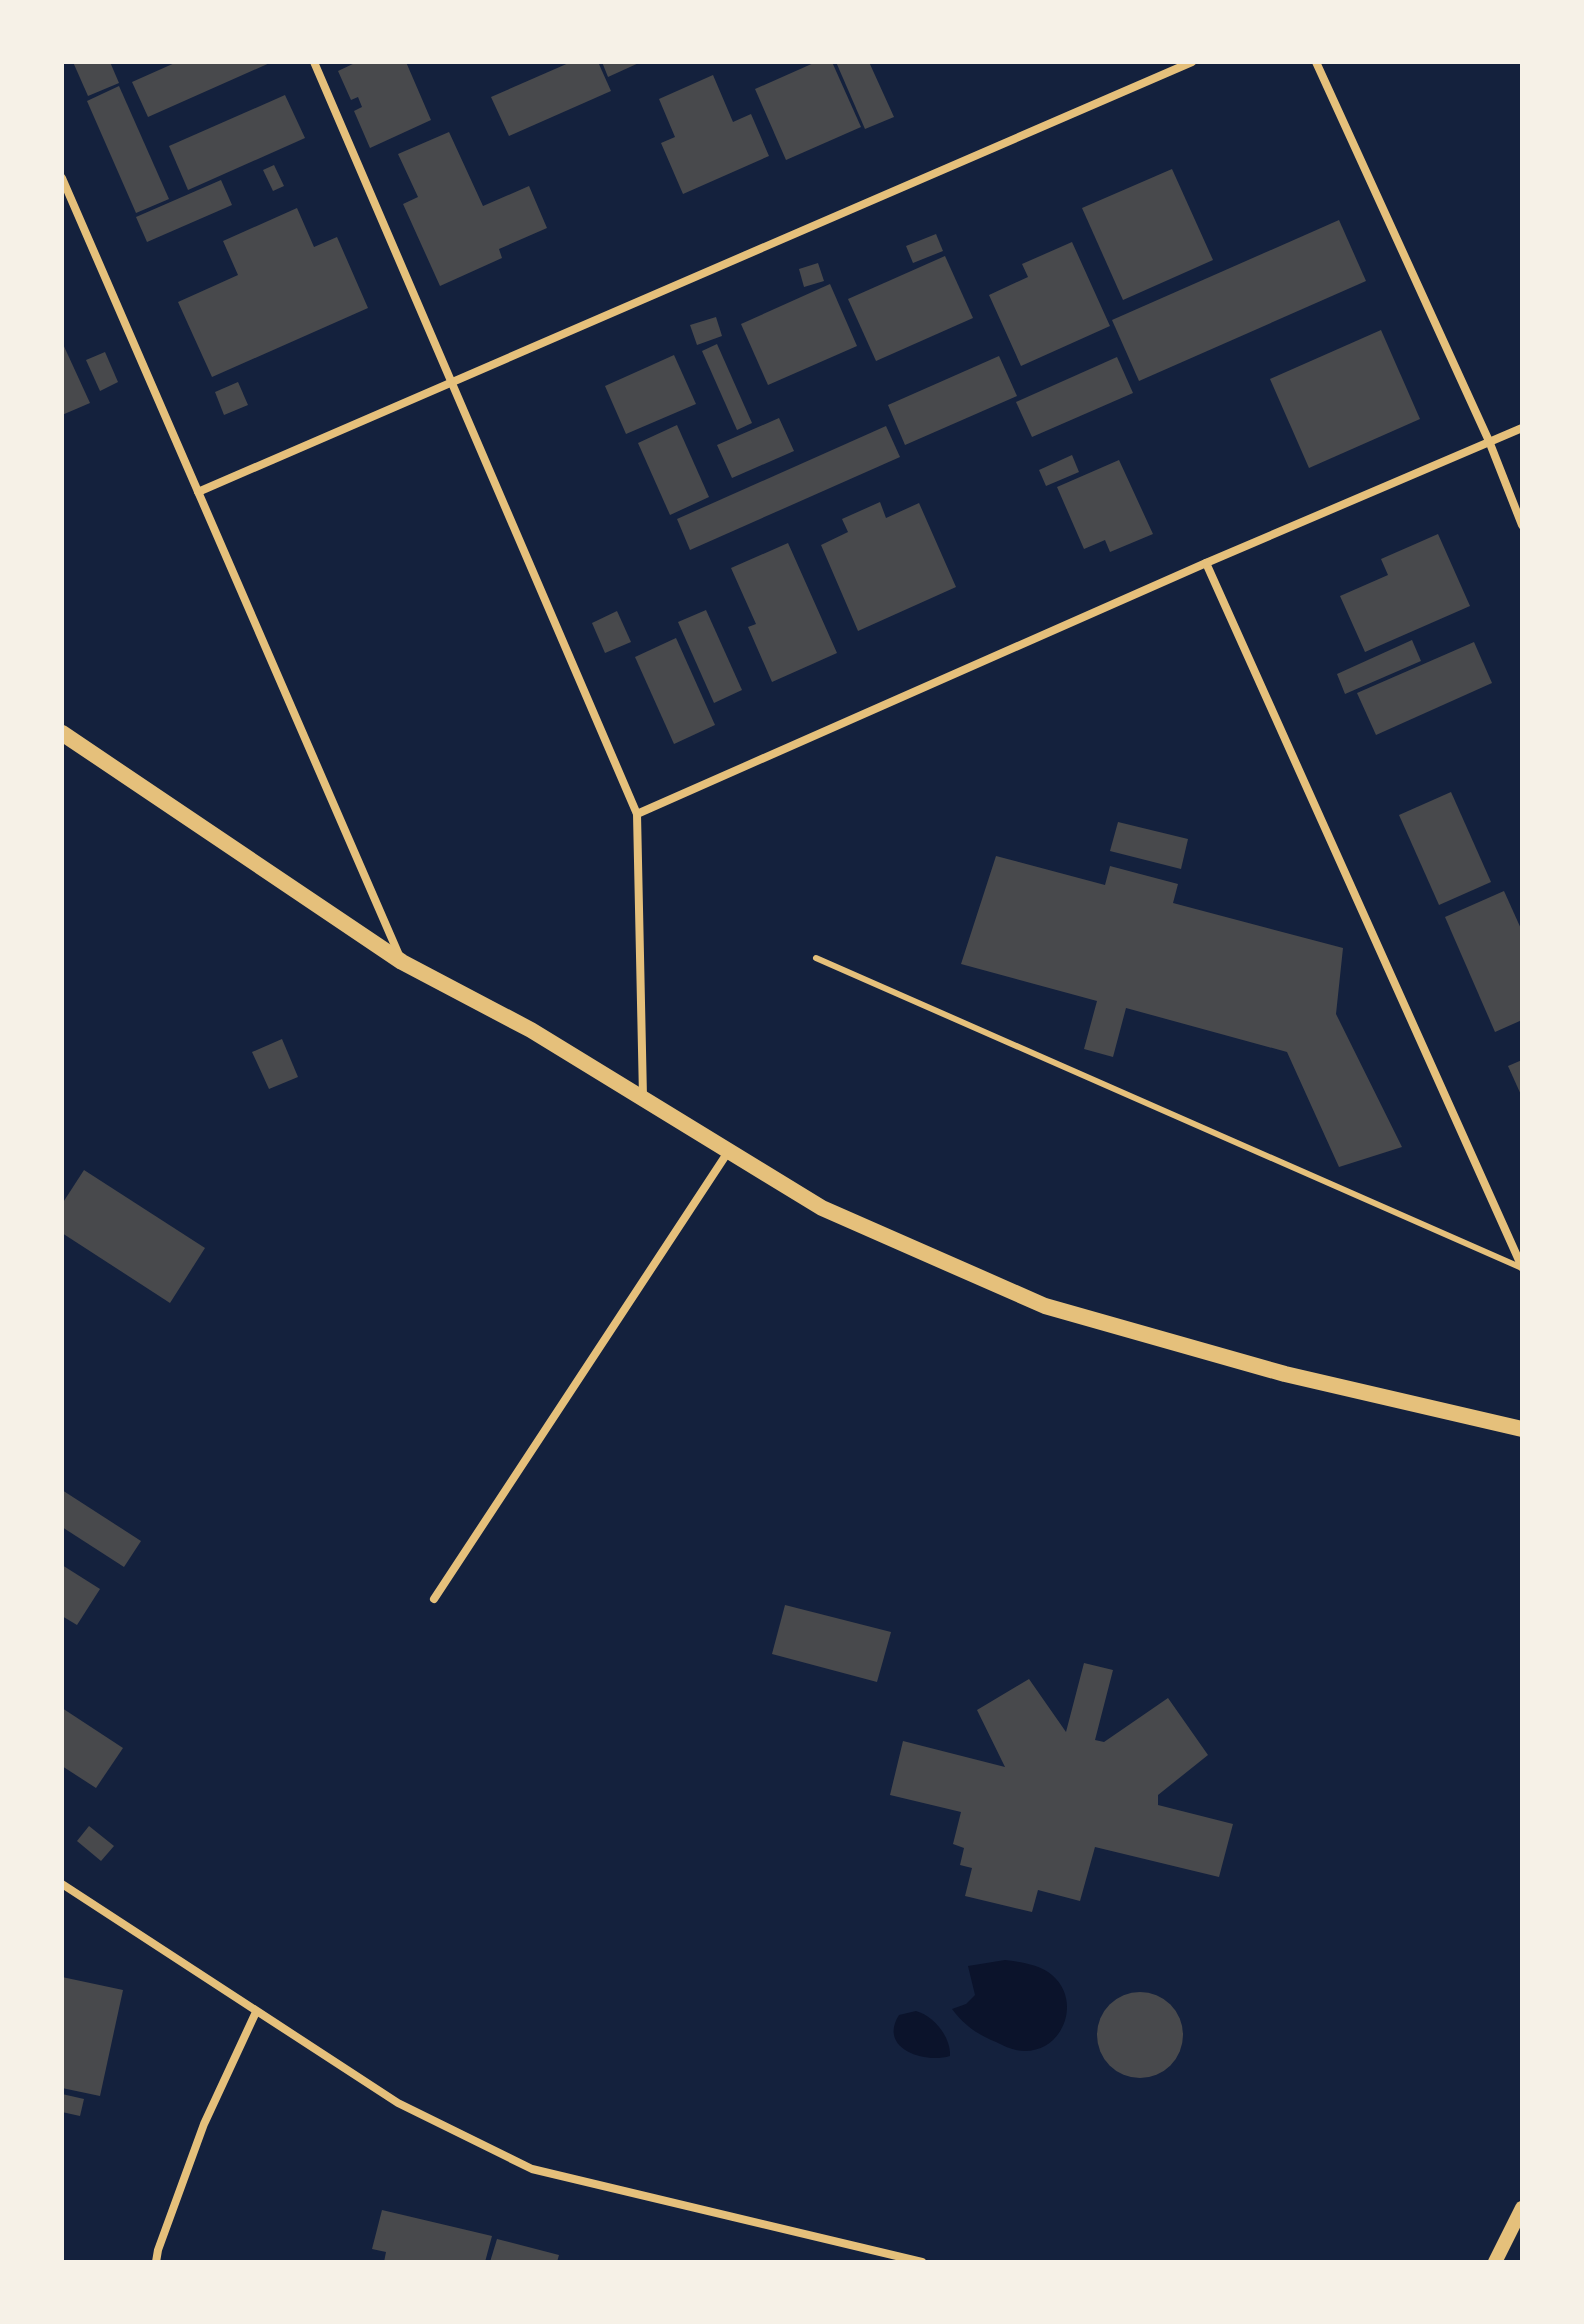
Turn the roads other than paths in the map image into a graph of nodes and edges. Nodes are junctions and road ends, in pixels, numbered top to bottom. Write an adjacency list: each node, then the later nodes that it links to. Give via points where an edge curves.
1 (314, 62): 5 (street)
2 (1192, 62): 5 (street)
3 (1316, 62): 7 (street)
4 (62, 178): 8 (street)
5 (454, 383): 8 (street); 12 (street)
6 (1522, 428): 7 (street)
7 (1489, 441): 9 (street); 10 (street)
8 (198, 492): 14 (street)
9 (1522, 525)
10 (1206, 563): 12 (street); 17 (street)
11 (62, 733): 14 (main road)
12 (637, 814): 15 (street)
13 (816, 958): 17 (lane)
14 (402, 962): 15 (main road)
15 (643, 1097): 16 (main road)
16 (728, 1152): 18 (main road, via 822,1208 1045,1306 1285,1374); 19 (street)
17 (1522, 1268)
18 (1522, 1429)
19 (434, 1599)
20 (62, 1884): 21 (street)
21 (256, 2012): 23 (street, via 204,2124); 24 (street, via 398,2103 532,2169)
22 (1522, 2208): 25 (street)
23 (156, 2262)
24 (922, 2262)
25 (1495, 2262)

